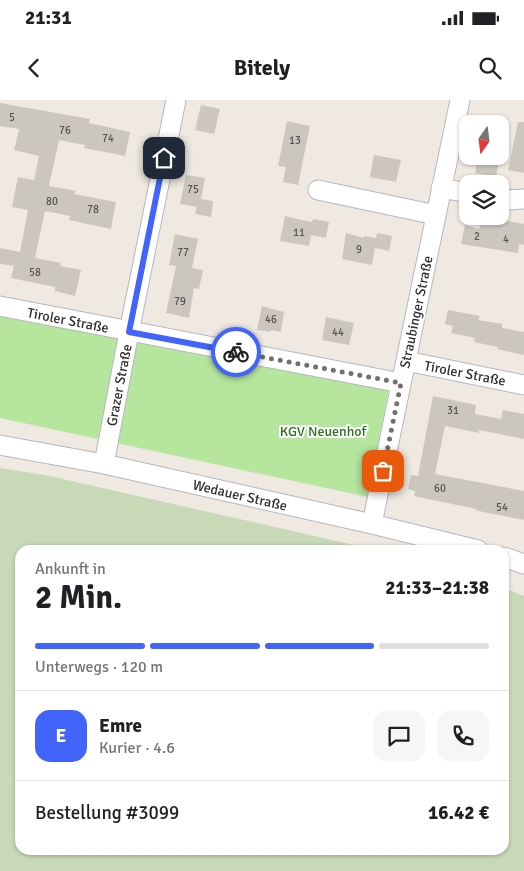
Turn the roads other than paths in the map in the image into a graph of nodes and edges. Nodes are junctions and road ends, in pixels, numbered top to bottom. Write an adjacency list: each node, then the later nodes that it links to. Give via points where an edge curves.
1 (176, 100): 10 (street, Grazer Straße)
2 (460, 100): 3 (street, Straubinger Straße)
3 (442, 188): 5 (street); 8 (street, Straubinger Straße)
4 (318, 190): 8 (street)
5 (459, 191)
6 (524, 199): 7 (street)
7 (509, 200)
8 (436, 215): 11 (street, Straubinger Straße)
9 (0, 306): 10 (street, Tiroler Straße)
10 (129, 332): 12 (street, Tiroler Straße); 15 (street, Grazer Straße)
11 (406, 361): 12 (street, Straubinger Straße); 13 (street, Tiroler Straße)
12 (401, 383): 16 (street, Straubinger Straße)
13 (524, 384)
14 (0, 445): 15 (street, Wedauer Straße)
15 (104, 464): 16 (street, Wedauer Straße)
16 (372, 524): 17 (street, Wedauer Straße)
17 (458, 545)
18 (509, 559): 19 (street)
19 (524, 564)

